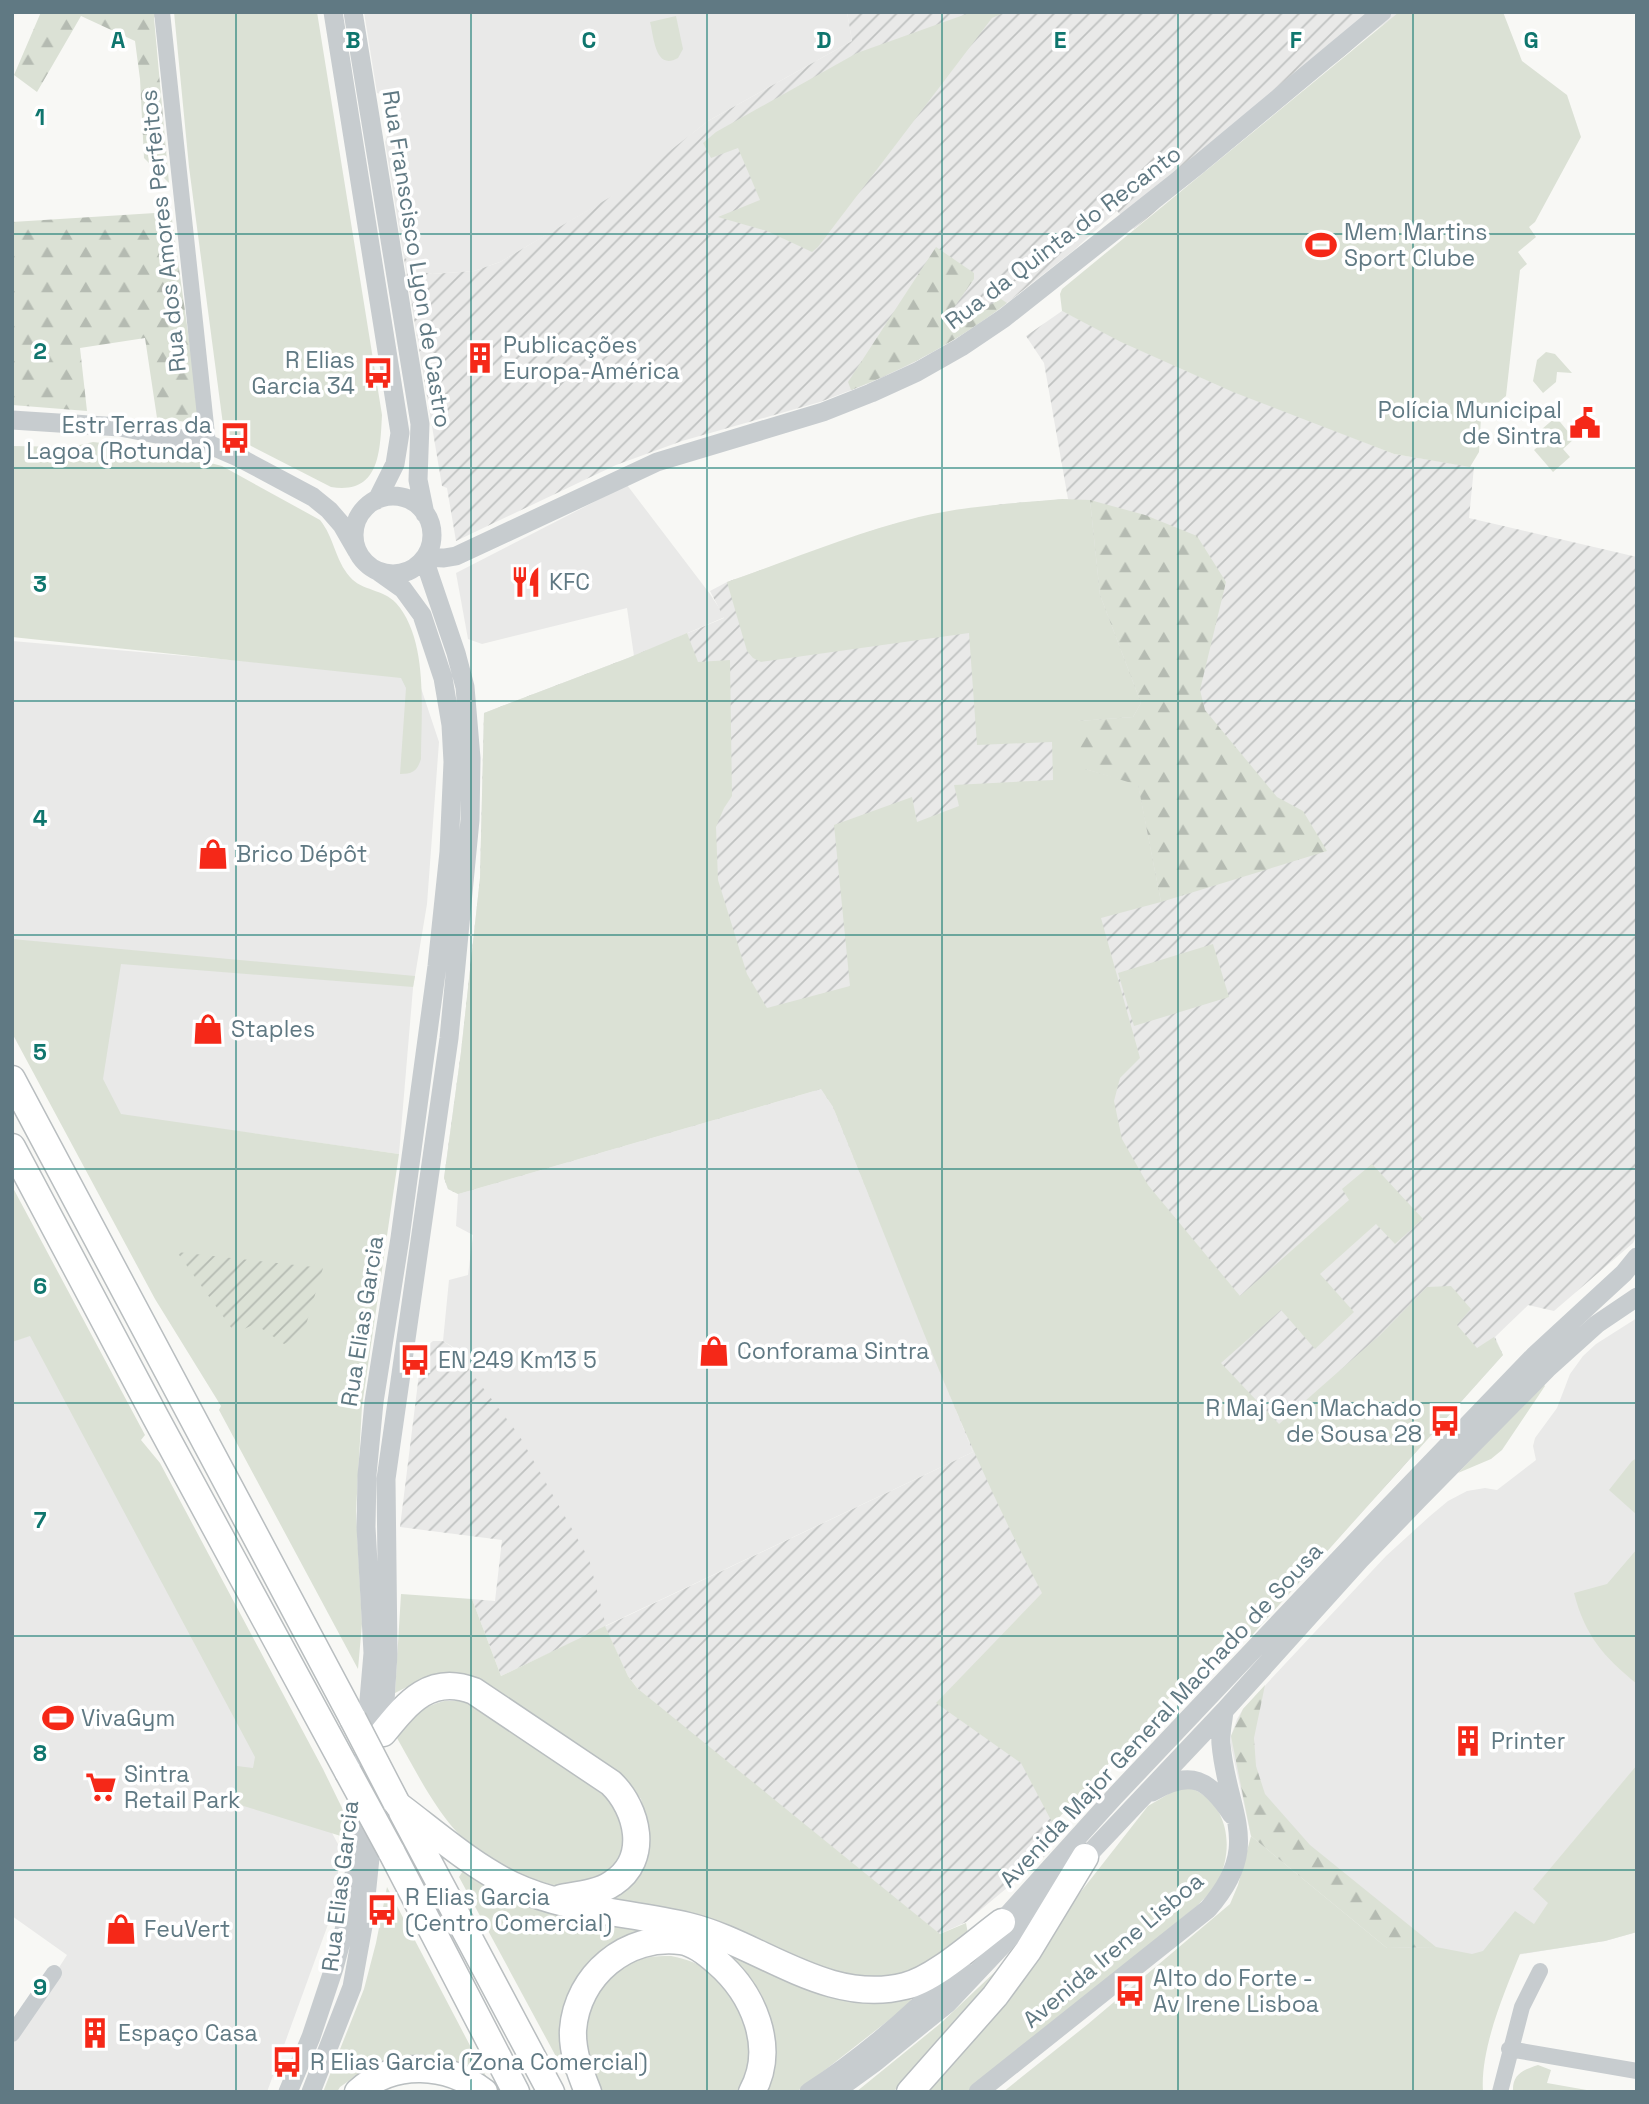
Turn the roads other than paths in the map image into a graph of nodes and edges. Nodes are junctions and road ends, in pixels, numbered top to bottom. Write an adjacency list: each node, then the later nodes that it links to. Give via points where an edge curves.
1 (162, 12): 6 (street, Rua dos Amores Perfeitos)
2 (333, 12): 8 (street, Rua Franscisco Lyon de Castro, via 400,433 395,464)
3 (353, 12): 9 (street, Rua Franscisco Lyon de Castro, via 420,424 418,480)
4 (1382, 12): 12 (street, Rua da Quinta do Recanto, via 1199,164 961,347 823,412 657,462)
5 (12, 420): 6 (street, via 120,427)
6 (208, 444): 7 (street)
7 (313, 497): 8 (street, via 346,506); 11 (street, via 330,510)
8 (375, 500): 9 (street, via 400,497); 11 (street, via 357,520)
9 (425, 514): 10 (street)
10 (432, 534): 12 (street); 13 (street)
11 (357, 551): 14 (street)
12 (461, 554): 13 (street, Rua da Quinta do Recanto); 15 (street, via 445,569 439,583)
13 (424, 558): 14 (street, via 407,572); 15 (street, Rua Elias Garcia)
14 (379, 572): 29 (street, Rua Elias Garcia, via 403,589 422,615 443,678 453,762 437,966 366,1475 372,1664 354,1875)
15 (440, 608): 22 (street, Rua Elias Garcia, via 465,687 471,788 449,1038 386,1479 388,1654)
16 (12, 1079): 24 (highway, bridge)
17 (12, 1147): 40 (highway, bridge)
18 (1637, 1257): 20 (street)
19 (1637, 1297): 20 (street)
20 (1541, 1363): 21 (street, Avenida Major General Machado de Sousa); 28 (street, Avenida Major General Machado de Sousa, via 1115,1796)
21 (1224, 1712): 23 (street, Avenida Major General Machado de Sousa); 25 (street, Avenida Irene Lisboa, via 1221,1743)
22 (383, 1733): 27 (highway, via 420,1693 462,1686 611,1783 627,1801 637,1834 625,1872 611,1885); 32 (street, Rua Elias Garcia, via 366,1902)
23 (1139, 1799): 25 (street, via 1170,1782 1192,1779 1218,1794); 26 (street, Avenida Major General Machado de Sousa)
24 (397, 1804): 27 (highway, via 491,1873); 41 (highway)
25 (1237, 1822): 47 (street, Avenida Irene Lisboa, via 1232,1876 1208,1909)
26 (1085, 1857): 45 (street, Avenida Major General Machado de Sousa, via 948,2003); 46 (highway, via 995,1996)
27 (552, 1899): 28 (highway, via 687,1926 822,1982 863,1989 916,1982)
28 (1002, 1922): 44 (street, Avenida Major General Machado de Sousa, via 922,2005)
29 (334, 1968): 32 (street); 36 (street, Rua Elias Garcia)
30 (1540, 1971): 34 (street)
31 (54, 1973): 33 (street)
32 (352, 1987): 37 (street, Rua Elias Garcia)
33 (12, 2034)
34 (1509, 2049): 35 (street); 48 (street)
35 (1637, 2071)
36 (288, 2092)
37 (311, 2092)
38 (358, 2092): 39 (highway, via 385,2074 405,2069 453,2074)
39 (484, 2092)
40 (516, 2092)
41 (551, 2092)
42 (588, 2092): 43 (highway, via 578,2067 573,2028 577,2010 602,1966 639,1943 654,1941 694,1945 729,1972 748,1996 761,2037 761,2062)
43 (752, 2092)
44 (809, 2092)
45 (834, 2092)
46 (911, 2092)
47 (978, 2092)
48 (1500, 2092)

